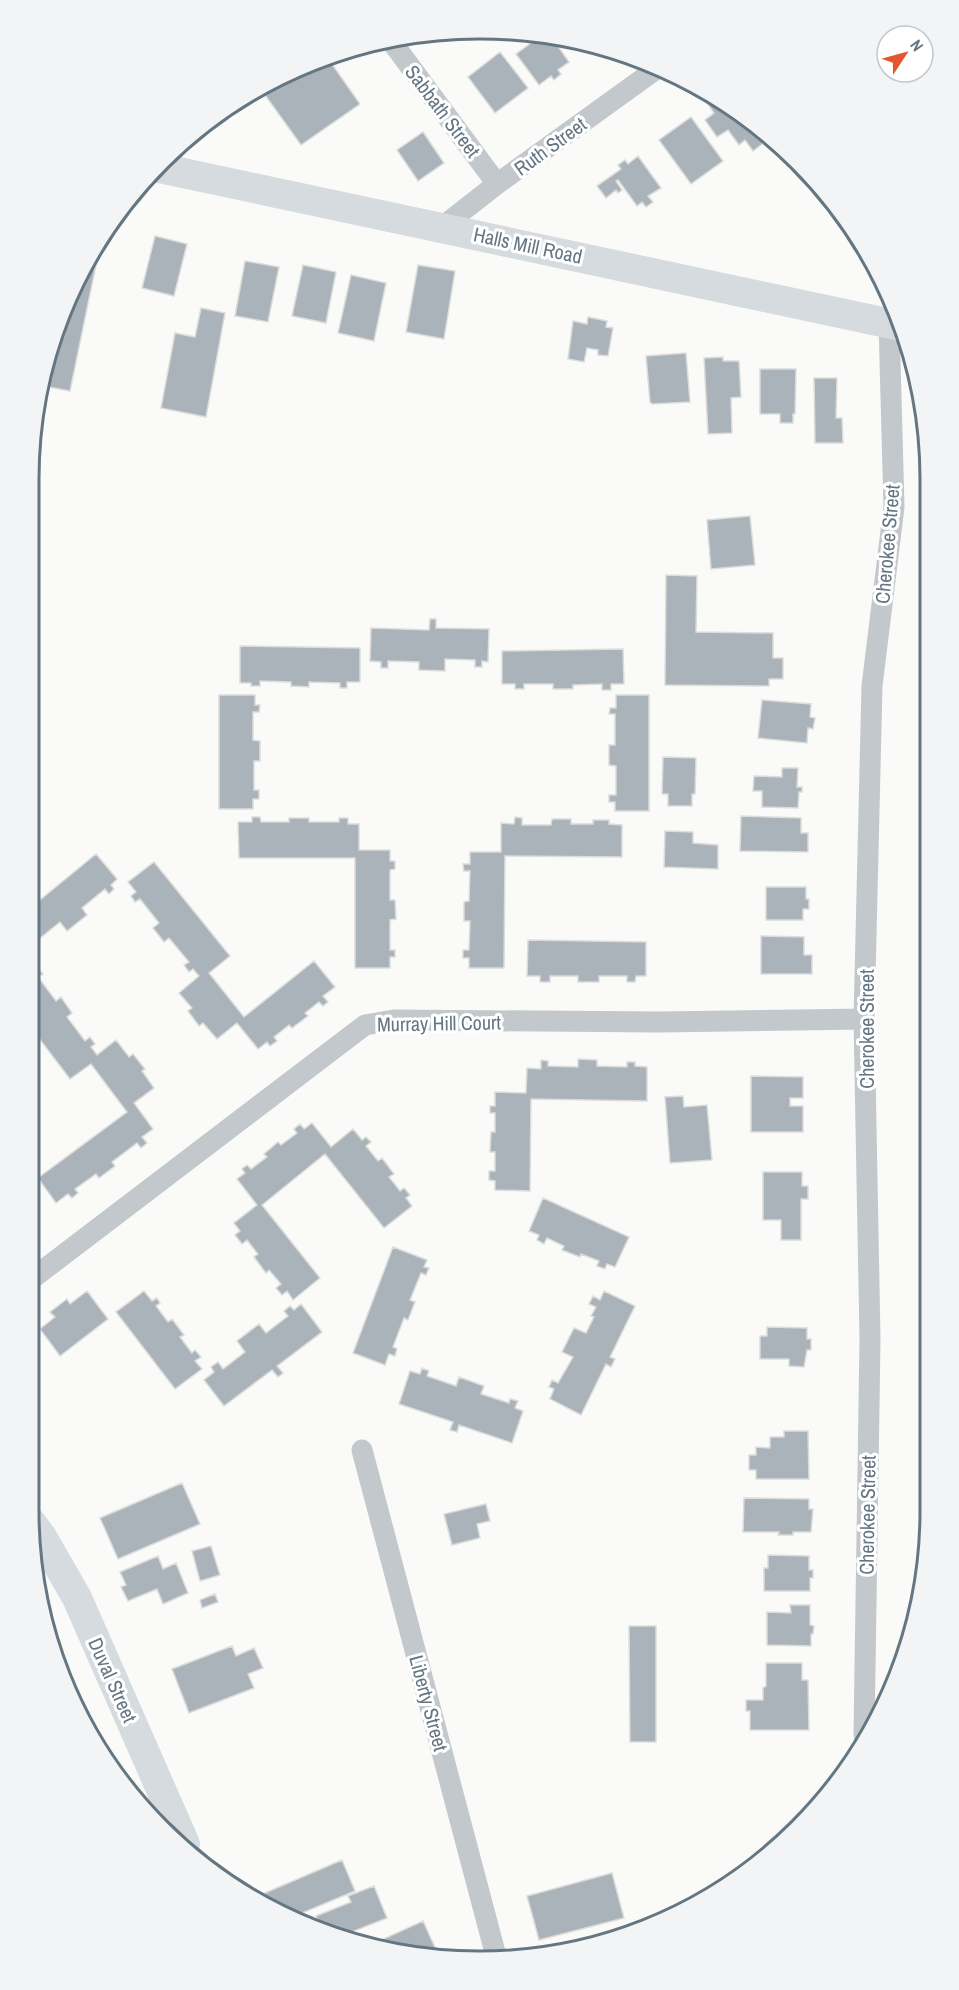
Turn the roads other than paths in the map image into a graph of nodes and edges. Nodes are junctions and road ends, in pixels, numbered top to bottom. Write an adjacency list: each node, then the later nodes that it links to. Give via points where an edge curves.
1 (395, 47): 4 (street, Sabbath Street)
2 (650, 74): 4 (street, Ruth Street)
3 (167, 169): 5 (street, Halls Mill Road)
4 (497, 184): 5 (street, Ruth Street)
5 (442, 227): 6 (street, Halls Mill Road)
6 (891, 324)
7 (895, 333): 8 (street, Cherokee Street, via 894,507 872,686)
8 (864, 1019): 9 (street, Murray Hill Court, via 394,1020 365,1025); 12 (street, Cherokee Street, via 870,1339)
9 (39, 1273)
10 (362, 1450): 14 (street, Liberty Street)
11 (40, 1534): 13 (street, Duval Street, via 77,1598)
12 (864, 1725)
13 (181, 1834)
14 (495, 1950)

